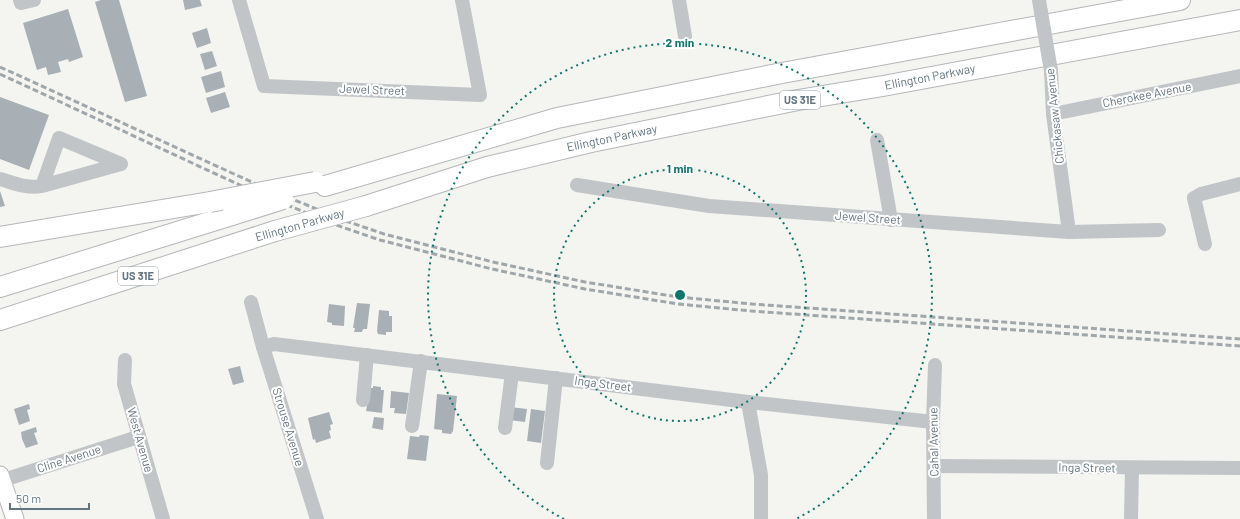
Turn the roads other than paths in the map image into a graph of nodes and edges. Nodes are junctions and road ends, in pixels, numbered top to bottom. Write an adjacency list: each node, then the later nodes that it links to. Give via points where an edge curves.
1 (239, 0): 2 (street, Jewel Street, via 264,86 480,95)
2 (462, 0)
3 (679, 0): 7 (street)
4 (1180, 0): 12 (highway, US 31E, via 664,95 557,118)
5 (1040, 6): 9 (street, Chickasaw Avenue, bridge, via 1051,71)
6 (1240, 20): 23 (highway, Ellington Parkway / US 31E, bridge, via 798,100 591,142 487,167 366,206 275,231)
7 (685, 36)
8 (1240, 76): 9 (street, Cherokee Avenue)
9 (1053, 114): 18 (street, Chickasaw Avenue)
10 (877, 140): 16 (street)
11 (0, 179): 15 (street, via 21,186)
12 (320, 184): 19 (highway, bridge); 21 (highway, US 31E, bridge, via 232,215)
13 (1240, 184): 20 (street, via 1194,198)
14 (577, 185): 16 (street, Jewel Street, via 709,206)
15 (42, 186): 15 (street, via 71,178 121,164 59,138)
16 (891, 220): 18 (street, Jewel Street)
17 (1159, 230): 18 (street, Jewel Street)
18 (1069, 232)
19 (0, 237)
20 (1204, 244)
21 (0, 287)
22 (250, 302): 24 (street, Strouse Avenue)
23 (0, 320)
24 (269, 345): 25 (street, Inga Street); 44 (street, Strouse Avenue)
25 (367, 355): 27 (street, Inga Street); 31 (street)
26 (124, 360): 36 (street, West Avenue, via 124,384)
27 (421, 361): 29 (street, Inga Street); 34 (street)
28 (934, 365): 33 (street, Cahal Avenue)
29 (512, 373): 30 (street, Inga Street); 35 (street)
30 (556, 378): 32 (street, Inga Street); 37 (street)
31 (362, 400)
32 (748, 402): 33 (street, Inga Street); 45 (street, via 761,475)
33 (933, 422): 38 (street, Cahal Avenue)
34 (412, 426)
35 (505, 428)
36 (138, 437): 41 (street, Cline Avenue); 43 (street, West Avenue)
37 (546, 464)
38 (934, 466): 39 (street, Inga Street); 46 (street, Cahal Avenue)
39 (1132, 468): 40 (street, Inga Street); 47 (street)
40 (1240, 468)
41 (1, 479): 42 (main road)
42 (15, 519)
43 (163, 519)
44 (317, 519)
45 (761, 519)
46 (934, 519)
47 (1131, 519)

